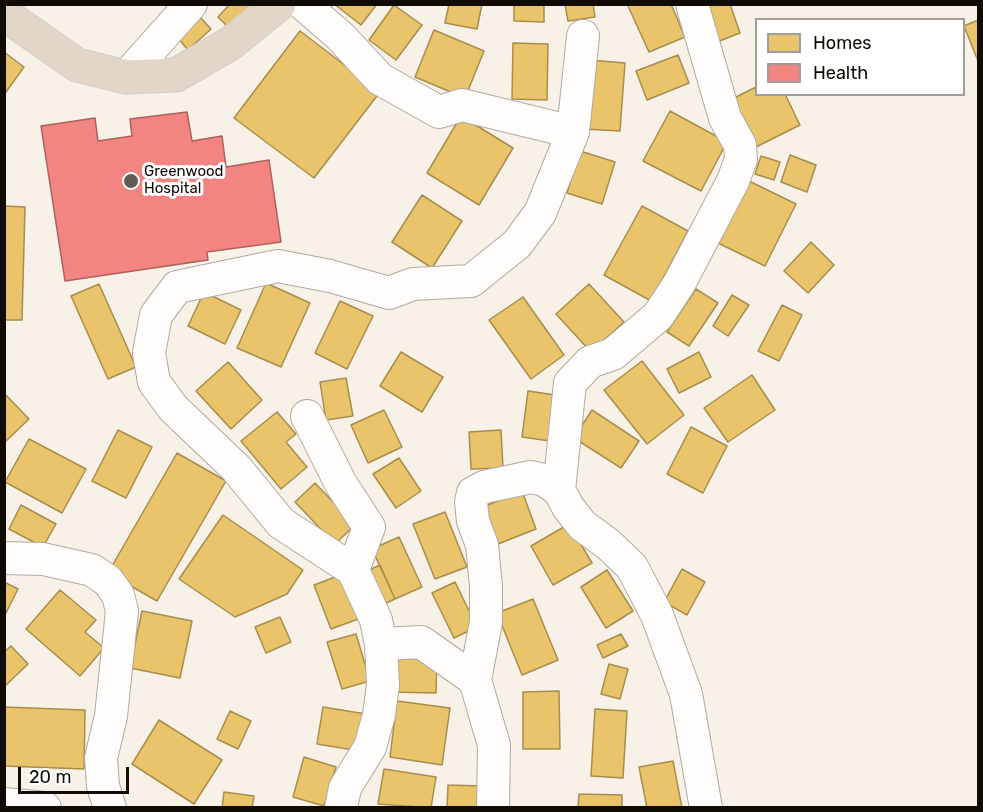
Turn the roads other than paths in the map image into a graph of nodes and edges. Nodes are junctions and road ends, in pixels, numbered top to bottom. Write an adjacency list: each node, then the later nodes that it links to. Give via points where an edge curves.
1 (191, 4): 7 (street)
2 (279, 4): 7 (highway, via 231,43 176,75)
3 (303, 4): 8 (street, via 380,79 439,112 462,105)
4 (692, 4): 10 (street, via 725,118 740,145 741,159 679,284 658,316 613,354 590,362 570,383)
5 (4, 14): 7 (highway, via 77,65)
6 (583, 36): 8 (street)
7 (126, 77)
8 (573, 132): 12 (street, via 540,213 517,244 471,281 413,284 389,293 278,266 177,287 156,315 149,353 154,382 173,408 236,468 281,523)
9 (307, 416): 12 (street, via 341,484 369,526)
10 (559, 490): 14 (street, via 531,477 484,487 474,494 473,521 482,545 486,586 486,622); 20 (street, via 582,525 632,567 657,615 686,694)
11 (4, 558): 17 (street, via 43,559 92,570 108,581 118,595 122,611 111,717 101,758 103,786)
12 (353, 570): 13 (street, via 376,620)
13 (381, 644): 14 (street, via 421,642); 18 (street, via 383,685 379,715 370,747 345,788)
14 (475, 680): 19 (street, via 495,745)
15 (4, 804): 16 (street)
16 (45, 807)
17 (110, 807)
18 (341, 807)
19 (493, 807)
20 (706, 807)

